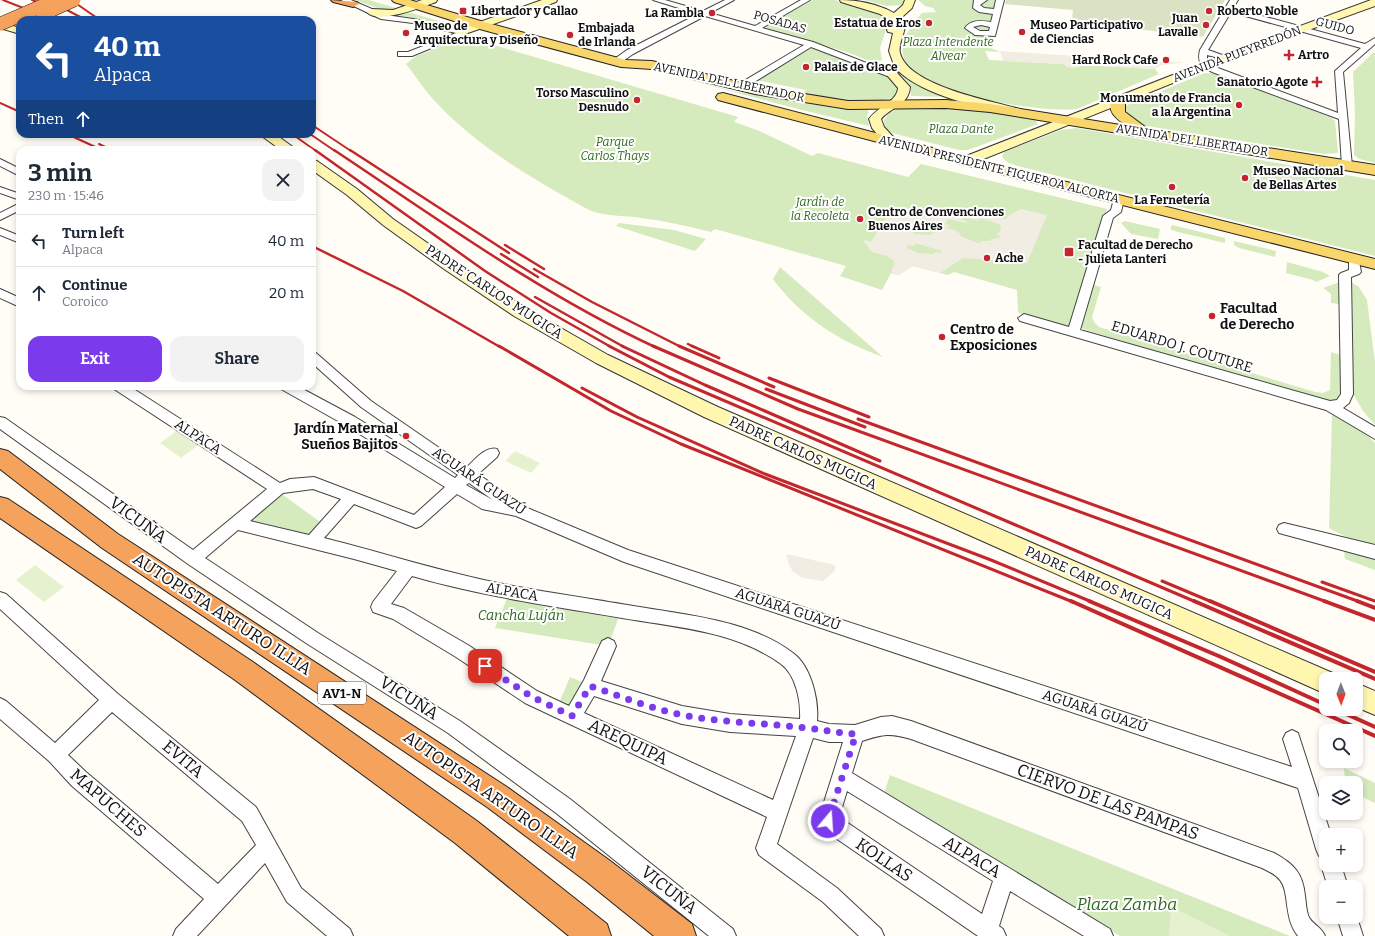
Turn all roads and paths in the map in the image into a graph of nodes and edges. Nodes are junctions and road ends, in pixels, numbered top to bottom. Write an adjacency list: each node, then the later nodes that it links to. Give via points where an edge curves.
1 (337, 0): 14 (highway)
2 (398, 0): 17 (main road, AVENIDA DEL LIBERTADOR)
3 (432, 0): 17 (main road)
4 (552, 0): 28 (main road)
5 (657, 0): 21 (street, POSADAS)
6 (730, 0): 21 (street)
7 (806, 0): 30 (street)
8 (845, 0): 18 (main road)
9 (983, 0): 25 (street, via 975,3 977,7)
10 (997, 0): 25 (street)
11 (1234, 0): 19 (street)
12 (1368, 0): 15 (street)
13 (63, 1): 22 (highway, bridge); 23 (highway, bridge)
14 (349, 2): 20 (street)
15 (1375, 2): 31 (main road, AVENIDA PUEYRREDÓN)
16 (908, 4): 18 (main road); 24 (main road)
17 (417, 6): 20 (main road, via 394,13); 28 (main road, AVENIDA DEL LIBERTADOR)
18 (873, 8): 24 (main road)
19 (1229, 9): 31 (street, GUIDO); 39 (street)
20 (372, 12): 33 (street, via 386,18 413,21)
21 (704, 13): 30 (street, POSADAS); 41 (street, via 630,52)
22 (24, 16)
23 (37, 16)
24 (895, 18): 43 (main road, via 887,51); 49 (main road, via 901,25 895,56 908,74 939,89)
25 (996, 18): 25 (street, via 992,34 978,33 971,29 971,25)
26 (16, 19): 27 (highway, bridge)
27 (0, 25): 32 (main road)
28 (480, 25): 33 (main road); 35 (main road, AVENIDA DEL LIBERTADOR)
29 (16, 26): 34 (highway)
30 (756, 28): 37 (street, POSADAS)
31 (1301, 29): 38 (street, GUIDO); 40 (main road, AVENIDA PUEYRREDÓN)
32 (16, 30)
33 (461, 32): 33 (street, via 454,32 400,53 409,54); 35 (main road)
34 (0, 33)
35 (535, 40): 41 (main road, AVENIDA DEL LIBERTADOR)
36 (1375, 40): 38 (street)
37 (810, 44): 43 (street, POSADAS); 45 (street)
38 (1366, 47): 50 (street, via 1339,71)
39 (1204, 51): 40 (street); 42 (street, via 1202,61)
40 (1227, 58): 42 (main road, AVENIDA PUEYRREDÓN)
41 (621, 63): 44 (main road, via 646,76); 45 (main road, AVENIDA DEL LIBERTADOR, via 652,65)
42 (1206, 66): 47 (main road, AVENIDA PUEYRREDÓN); 50 (street)
43 (893, 74): 48 (main road, via 904,88 903,95)
44 (683, 86)
45 (740, 87): 48 (main road, AVENIDA DEL LIBERTADOR, via 841,104)
46 (712, 94): 55 (main road, AVENIDA PRESIDENTE FIGUEROA ALCORTA)
47 (1118, 101): 51 (main road, AVENIDA PUEYRREDÓN); 53 (main road, via 1118,112 1121,117)
48 (895, 104): 49 (main road, AVENIDA DEL LIBERTADOR, via 946,104); 55 (main road, via 875,119 878,128)
49 (1022, 113): 51 (main road, AVENIDA DEL LIBERTADOR); 52 (main road, via 1044,123)
50 (1342, 117): 59 (street)
51 (1070, 120): 52 (main road, AVENIDA PUEYRREDÓN); 53 (main road, AVENIDA DEL LIBERTADOR)
52 (1042, 131): 57 (main road, AVENIDA PUEYRREDÓN)
53 (1148, 133): 59 (main road, AVENIDA DEL LIBERTADOR)
54 (272, 138): 56 (main road)
55 (890, 141): 57 (main road, AVENIDA PRESIDENTE FIGUEROA ALCORTA)
56 (284, 146)
57 (966, 161): 65 (main road, AVENIDA PRESIDENTE FIGUEROA ALCORTA)
58 (0, 162): 62 (street)
59 (1347, 166): 61 (main road, AVENIDA DEL LIBERTADOR)
60 (316, 167): 99 (main road, PADRE CARLOS MUGICA, via 388,222 501,300 556,334 645,381)
61 (1375, 170)
62 (16, 171)
63 (0, 190): 64 (street)
64 (16, 196)
65 (1119, 199): 71 (main road, AVENIDA PRESIDENTE FIGUEROA ALCORTA); 75 (street, via 1116,212 1108,216)
66 (16, 208): 67 (street)
67 (0, 217)
68 (0, 231): 69 (street)
69 (16, 238)
70 (1375, 264): 71 (main road, AVENIDA PRESIDENTE FIGUEROA ALCORTA)
71 (1355, 265): 79 (street, via 1346,275)
72 (0, 293): 73 (street)
73 (16, 301)
74 (1024, 318): 75 (street, EDUARDO J. COUTURE)
75 (1072, 332): 80 (street, EDUARDO J. COUTURE)
76 (316, 360): 85 (street, AGUARÁ GUAZÚ, via 366,404)
77 (124, 390): 87 (street, ALPACA)
78 (293, 390): 86 (street, via 350,421)
79 (1347, 394): 80 (street, via 1341,404); 82 (street, via 1357,413)
80 (1330, 406): 82 (street, EDUARDO J. COUTURE)
81 (0, 422): 95 (street, VICUÑA)
82 (1375, 434)
83 (492, 453): 85 (street)
84 (0, 457): 122 (highway, AUTOPISTA ARTURO ILLIA / AV1-N, via 110,541 497,797 598,870)
85 (468, 475): 86 (street); 90 (street, AGUARÁ GUAZÚ)
86 (455, 486): 88 (street, via 416,522); 90 (street, via 486,505)
87 (278, 488): 88 (street, via 314,483); 91 (street)
88 (352, 497): 93 (street)
89 (0, 506): 121 (highway, AV1-N, via 250,676 466,832)
90 (520, 511): 111 (street, AGUARÁ GUAZÚ, via 624,556)
91 (238, 524): 93 (street, ALPACA); 95 (street)
92 (1284, 529): 94 (street)
93 (311, 543): 96 (street, ALPACA)
94 (1375, 552)
95 (193, 560): 123 (street, VICUÑA, via 454,726 563,806)
96 (409, 568): 105 (street, AREQUIPA, via 379,607 398,613 532,697); 106 (street, ALPACA, via 503,591 710,626 766,645 788,659 801,674 809,713)
97 (0, 599): 102 (street, EVITA)
98 (608, 646): 100 (street)
99 (1319, 679)
100 (590, 686): 105 (street); 106 (street, via 682,715 730,722)
101 (1363, 698): 103 (main road)
102 (112, 700): 109 (street); 114 (street, EVITA, via 249,814)
103 (1375, 703)
104 (0, 707): 109 (street, MAPUCHES)
105 (572, 716): 112 (street, AREQUIPA)
106 (808, 728): 107 (street, via 829,733); 112 (street)
107 (856, 734): 110 (street, KOLLAS); 126 (street, CIERVO DE LAS PAMPAS, via 892,725 911,730 1267,860 1288,874 1296,892 1296,914 1299,923)
108 (1292, 739): 111 (street)
109 (55, 755): 116 (street, MAPUCHES, via 79,779)
110 (842, 777): 115 (street, ALPACA); 118 (street, KOLLAS, via 828,821)
111 (1305, 780): 113 (street)
112 (778, 812): 124 (street, via 766,848 830,895)
113 (1320, 828)
114 (268, 846): 116 (street); 120 (street, EVITA, via 294,895)
115 (1005, 876): 118 (street); 125 (street, ALPACA)
116 (218, 897): 119 (street)
117 (1349, 924): 127 (street)
118 (991, 933)
119 (183, 936)
120 (344, 936)
121 (595, 936)
122 (680, 936)
123 (726, 936)
124 (874, 936)
125 (1103, 936)
126 (1315, 936)
127 (1353, 936)

